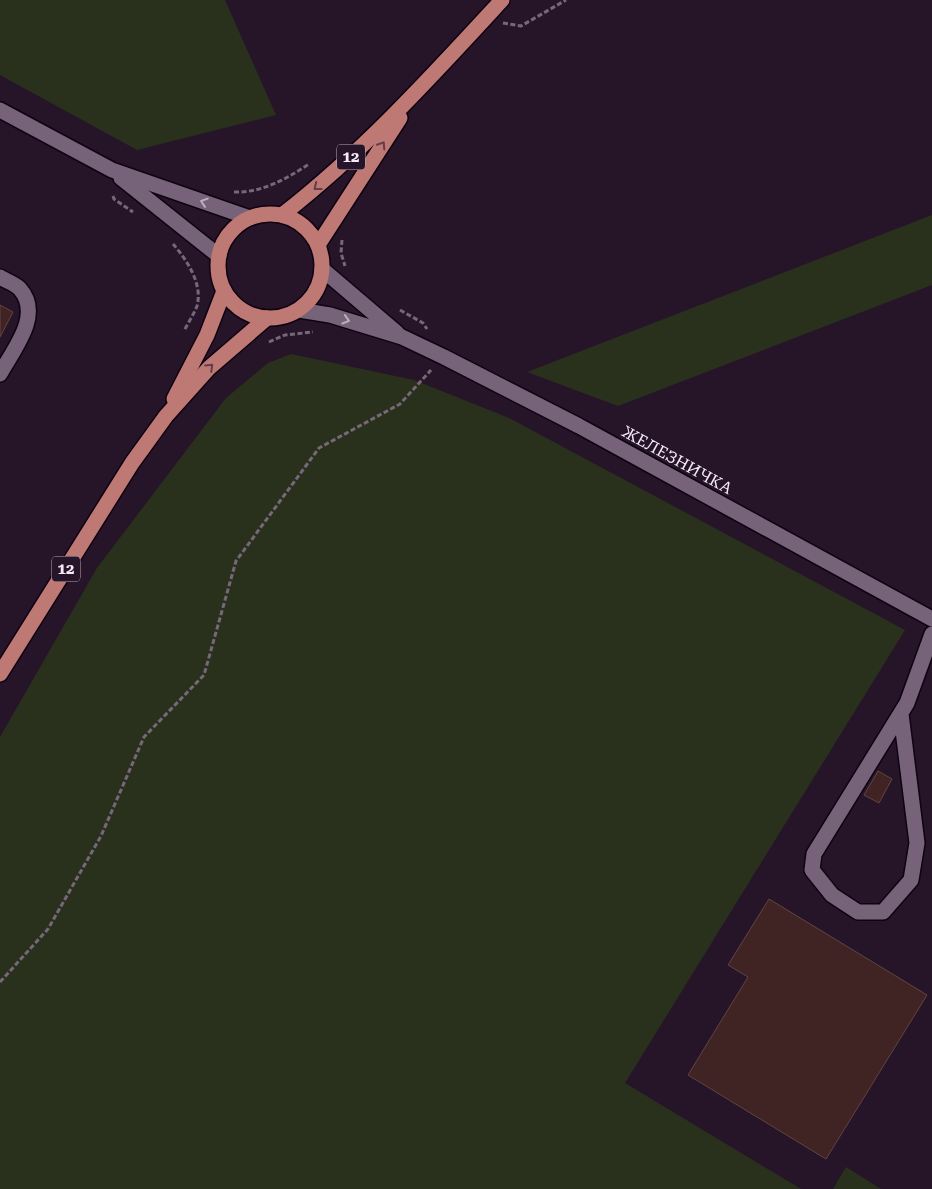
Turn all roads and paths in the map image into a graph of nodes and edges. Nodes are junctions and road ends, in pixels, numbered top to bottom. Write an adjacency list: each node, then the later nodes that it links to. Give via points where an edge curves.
1 (502, 0): 3 (main road, 12)
2 (566, 0): 3 (path, via 521,26)
3 (483, 20): 4 (main road, 12)
4 (416, 93): 9 (main road, 12, one-way to 9, via 328,179); 14 (main road, 12, one-way to 4)
5 (0, 110): 7 (street)
6 (309, 164): 8 (path, via 269,187 249,193)
7 (107, 167): 10 (path, via 114,199); 11 (street, one-way to 7); 15 (street)
8 (231, 192)
9 (282, 215): 11 (main road, via 265,214); 14 (main road, via 303,226)
10 (137, 216)
11 (250, 218): 15 (main road, via 229,234)
12 (343, 232): 17 (path, via 341,253)
13 (172, 242): 23 (path, via 190,268 197,286 197,305)
14 (318, 245): 16 (main road)
15 (219, 256): 19 (main road, via 218,271)
16 (322, 269): 21 (main road, via 316,292); 26 (street, ЖЕЛЕЗНИЧКА)
17 (347, 270)
18 (0, 277): 29 (street, via 19,288 27,303 29,321)
19 (224, 291): 22 (main road, 12, via 242,310); 30 (main road, 12, via 207,335)
20 (393, 306): 24 (path, via 423,323)
21 (299, 310): 22 (main road, 12); 26 (street, ЖЕЛЕЗНИЧКА, one-way to 26, via 330,314)
22 (267, 318): 30 (main road, 12, one-way to 22, via 209,368)
23 (184, 331)
24 (428, 332)
25 (322, 333): 27 (path, via 285,335)
26 (402, 337): 28 (street, ЖЕЛЕЗНИЧКА)
27 (265, 343)
28 (444, 357): 31 (street, ЖЕЛЕЗНИЧКА, via 579,426); 35 (path, via 400,404 319,448 236,561 204,675 144,737 101,836 48,929)
29 (0, 374)
30 (166, 416): 33 (main road, 12, via 127,471)
31 (932, 619)
32 (932, 634): 34 (street)
33 (0, 674)
34 (901, 714): 34 (street, via 814,854 812,870 832,895 858,912 883,912 911,880 917,843)
35 (0, 982)

